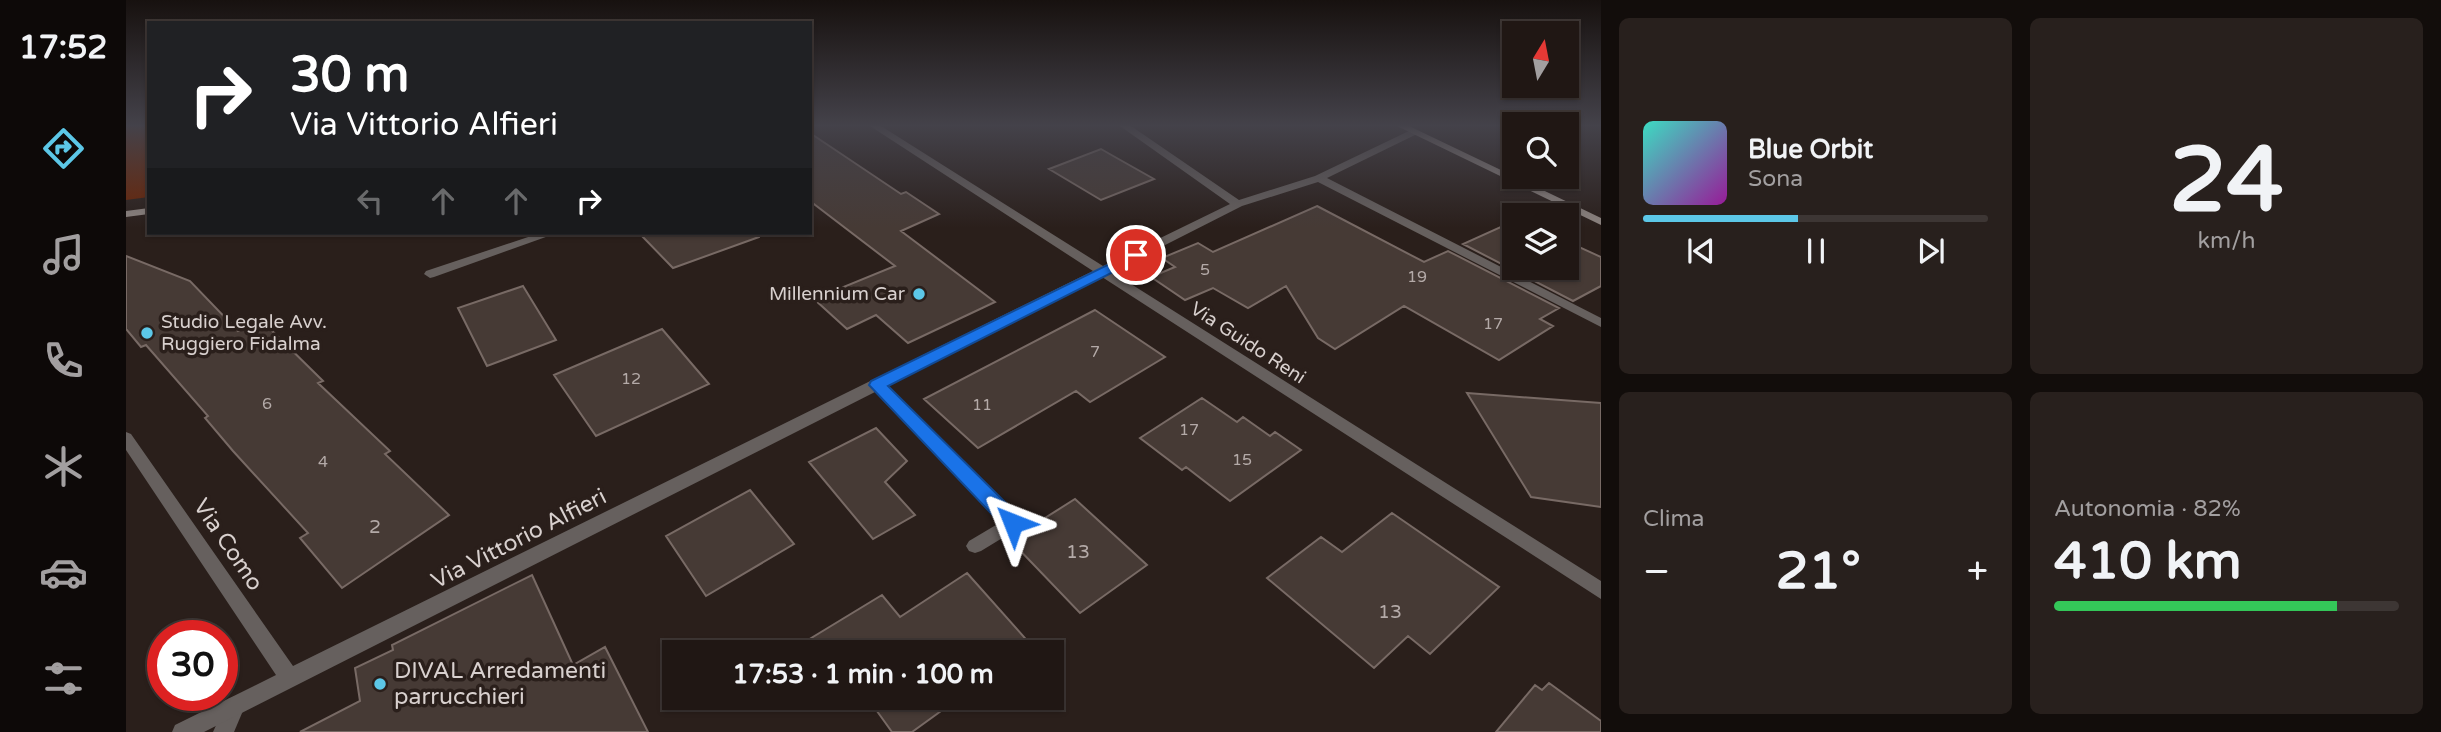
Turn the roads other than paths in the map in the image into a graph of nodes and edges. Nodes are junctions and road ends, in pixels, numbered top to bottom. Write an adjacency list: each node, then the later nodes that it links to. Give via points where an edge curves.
1 (928, 160): 11 (street, Via Guido Reni)
2 (1174, 160): 6 (street)
3 (1351, 160): 5 (street, Via Vittorio Alfieri)
4 (1473, 160): 9 (main road)
5 (1319, 178): 6 (street, Via Vittorio Alfieri); 13 (street)
6 (1238, 204): 11 (street, Via Vittorio Alfieri)
7 (147, 211): 8 (main road)
8 (126, 214)
9 (1601, 222)
10 (545, 235): 12 (street)
11 (1101, 272): 14 (street, Via Vittorio Alfieri); 17 (street, Via Guido Reni)
12 (430, 274)
13 (1601, 323)
14 (877, 385): 16 (street, via 1013,523); 18 (street, Via Vittorio Alfieri)
15 (126, 438): 18 (street, Via Como)
16 (975, 546)
17 (1601, 591)
18 (290, 679): 19 (street, Via Vittorio Alfieri)
19 (238, 705)
20 (225, 711): 22 (street, Via Vittorio Alfieri)
21 (232, 711): 23 (street)
22 (182, 732)
23 (222, 732)

